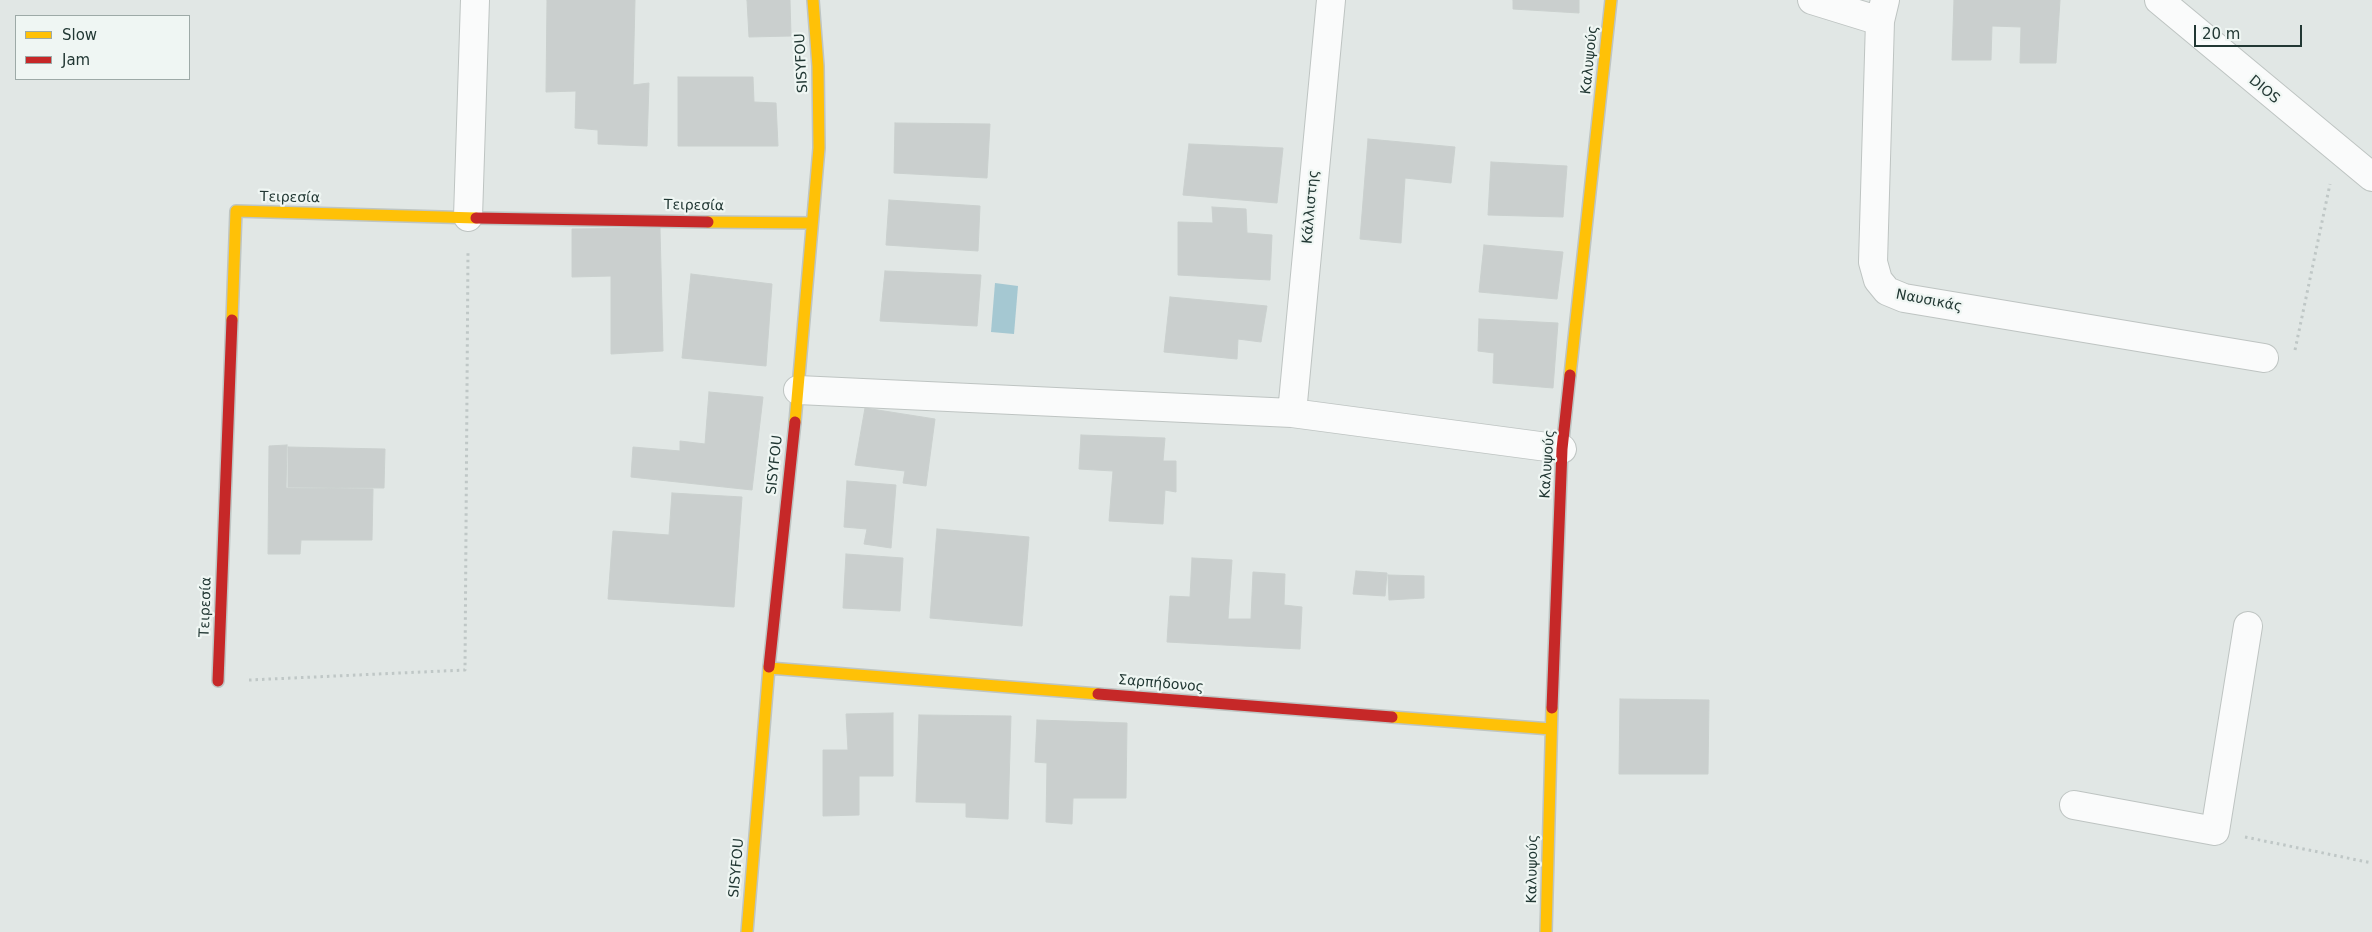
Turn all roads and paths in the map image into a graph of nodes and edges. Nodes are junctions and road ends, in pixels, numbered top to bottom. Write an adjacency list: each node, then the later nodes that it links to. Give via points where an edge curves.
1 (476, 0): 10 (street)
2 (813, 0): 11 (street, SISYFOU, via 819,148)
3 (1331, 0): 14 (street, Κάλλιστης)
4 (1611, 0): 15 (street, Καλυψούς)
5 (1812, 0): 7 (street)
6 (2158, 0): 8 (street, DIOS)
7 (1883, 10): 12 (street, Ναυσικάς, via 1873,262 1878,280 1887,292 1904,298)
8 (2337, 150): 9 (street, DIOS); 12 (path, via 2294,359)
9 (2372, 177)
10 (468, 217): 11 (street, Τειρεσία); 18 (path, via 466,670); 18 (street, Τειρεσία, via 236,211)
11 (812, 223): 13 (street, SISYFOU)
12 (2264, 358)
13 (798, 390): 14 (street); 17 (street, SISYFOU)
14 (1292, 413): 15 (street)
15 (1562, 449): 19 (street, Καλυψούς)
16 (2248, 626): 21 (street)
17 (769, 668): 19 (street, Σαρπήδονος); 23 (street, SISYFOU)
18 (218, 681)
19 (1551, 729): 24 (street, Καλυψούς)
20 (2074, 806): 21 (street)
21 (2215, 831): 22 (path)
22 (2372, 863)
23 (746, 932)
24 (1546, 932)

